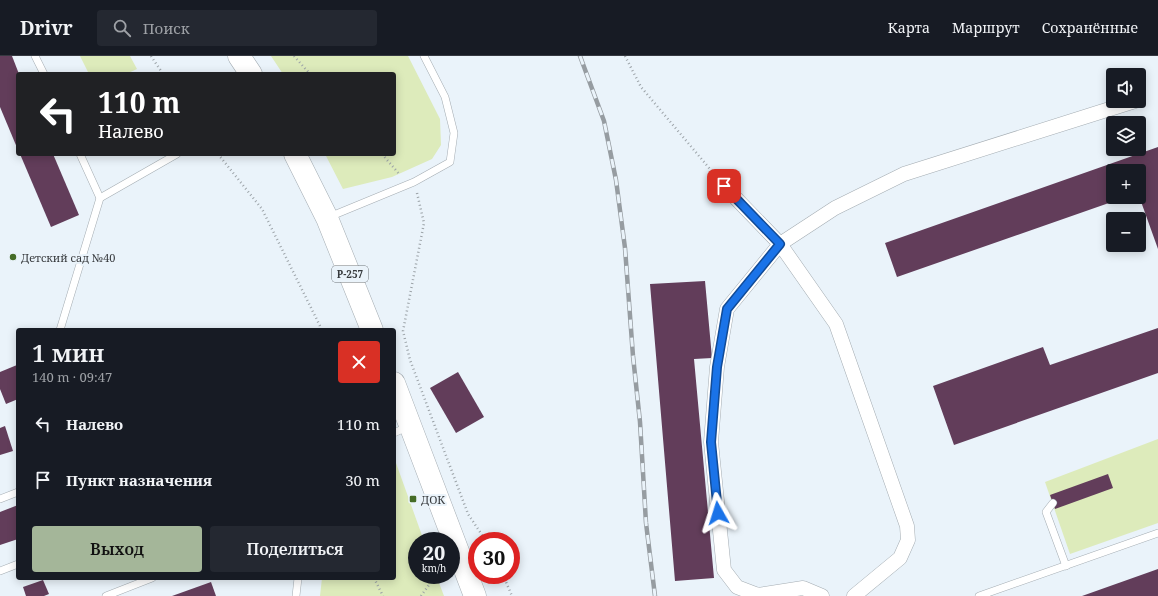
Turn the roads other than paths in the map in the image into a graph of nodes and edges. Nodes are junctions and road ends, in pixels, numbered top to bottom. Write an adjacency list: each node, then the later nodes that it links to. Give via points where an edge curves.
1 (36, 56): 4 (lane)
2 (239, 56): 5 (highway)
3 (424, 56): 12 (lane, via 445,97 454,133 450,162 414,182)
4 (43, 72)
5 (250, 72)
6 (1113, 108): 13 (street, via 904,174 835,208)
7 (81, 156): 11 (lane)
8 (174, 156): 11 (lane)
9 (296, 156): 12 (highway, Р-257)
10 (724, 186): 13 (street)
11 (100, 198): 14 (lane)
12 (327, 218): 15 (highway, Р-257)
13 (780, 244): 30 (street, via 727,309 717,367 711,442 724,570 737,587 758,595 803,588); 31 (street, via 836,324 908,526 908,540 900,558)
14 (61, 328)
15 (371, 328)
16 (396, 394): 17 (highway)
17 (402, 429): 29 (highway)
18 (16, 493): 19 (lane)
19 (0, 499)
20 (1053, 503): 23 (lane, via 1046,512)
21 (1158, 533): 23 (lane)
22 (16, 565): 24 (lane)
23 (1066, 566): 32 (lane)
24 (0, 571)
25 (147, 580): 27 (lane)
26 (298, 580): 28 (lane)
27 (106, 596)
28 (296, 596)
29 (475, 596)
30 (822, 596)
31 (854, 596)
32 (979, 596)

